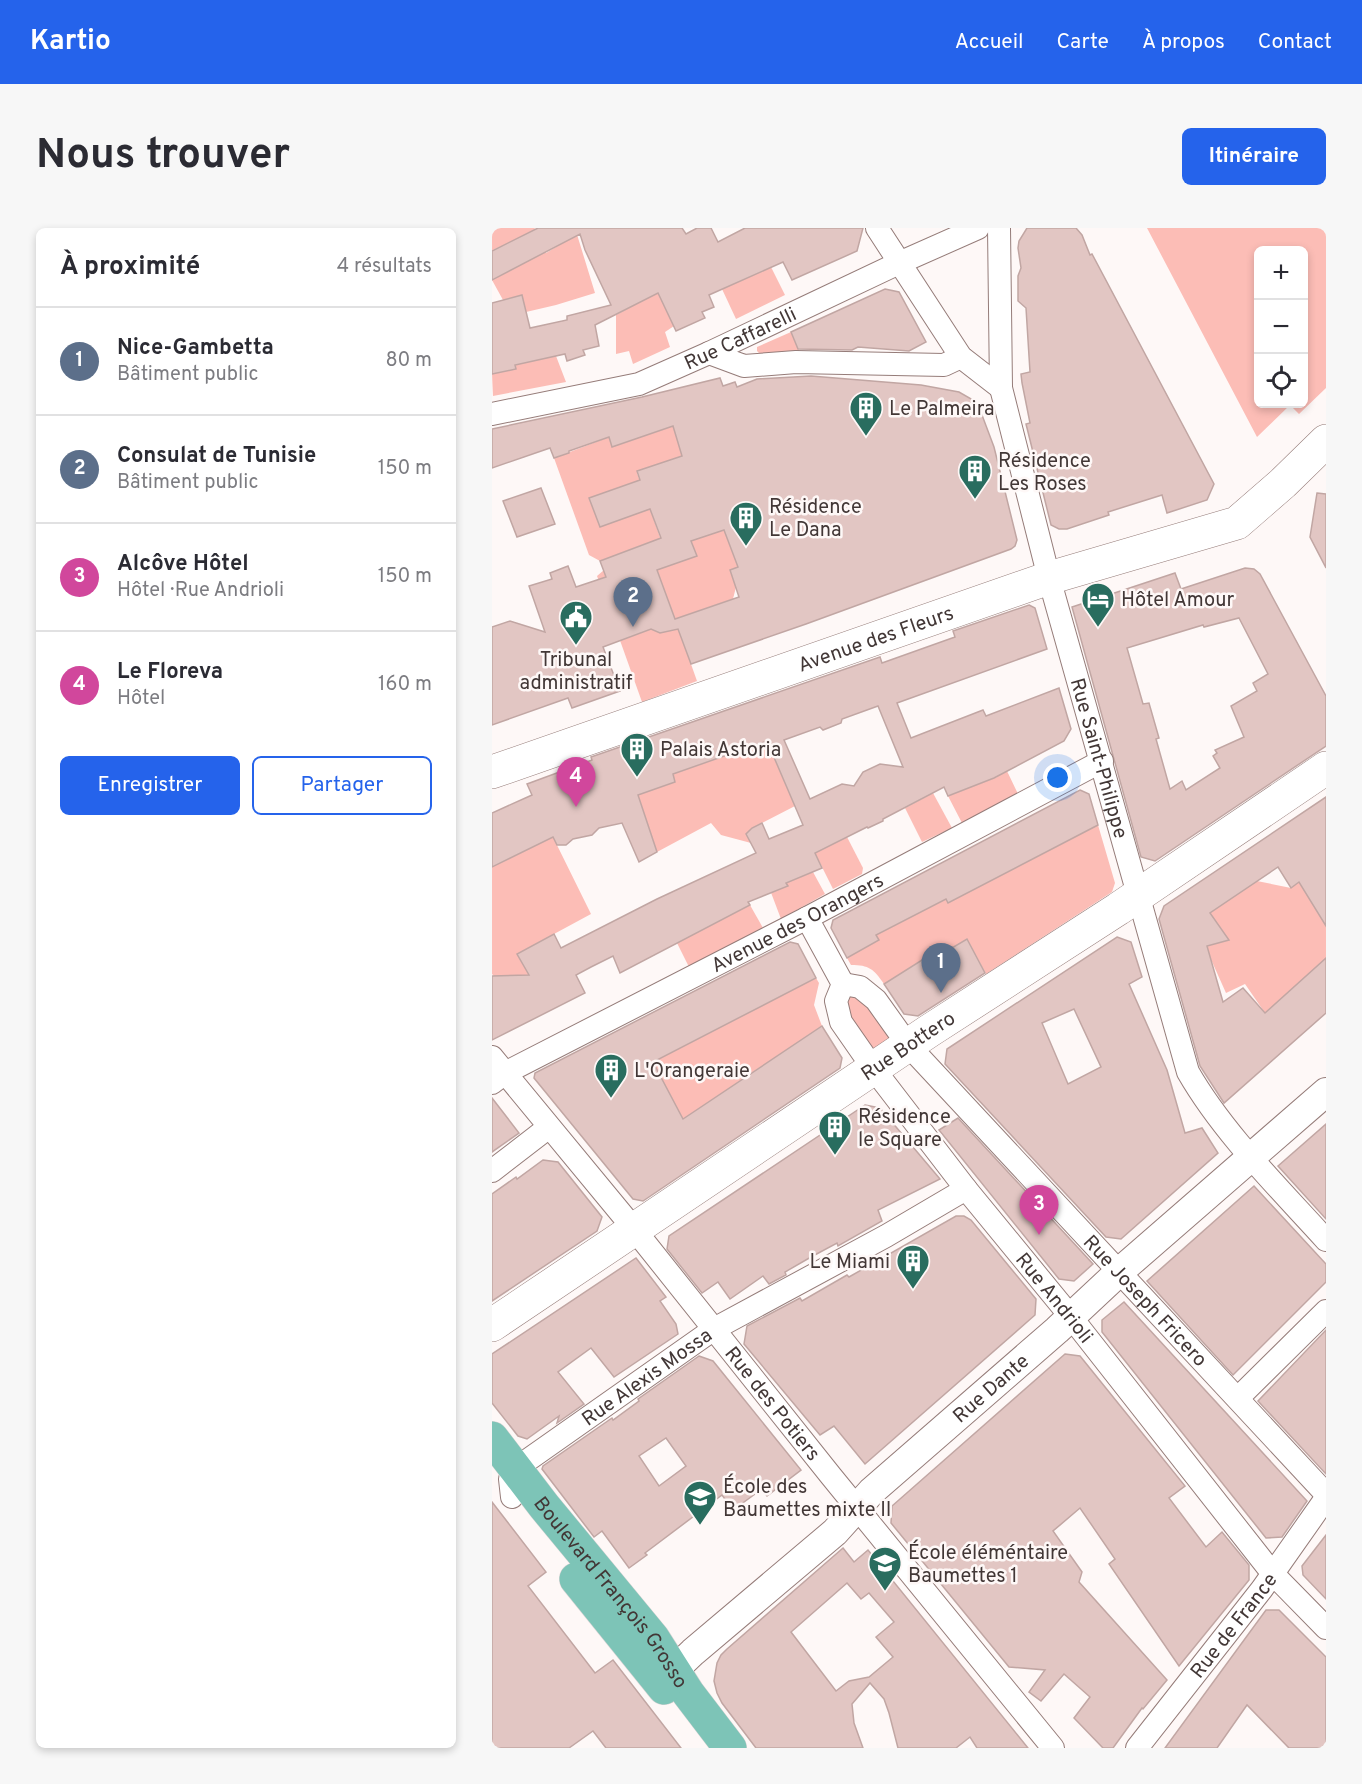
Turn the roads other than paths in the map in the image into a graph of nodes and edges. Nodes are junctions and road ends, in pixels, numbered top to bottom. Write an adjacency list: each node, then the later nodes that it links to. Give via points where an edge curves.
1 (877, 228): 4 (street)
2 (978, 228): 4 (street, Rue Caffarelli)
3 (999, 228): 7 (street, Rue Saint-Philippe)
4 (899, 263): 5 (street, Rue Caffarelli); 6 (street)
5 (709, 353): 6 (street, via 744,366 796,362 944,365); 8 (street, Rue Caffarelli, via 639,384)
6 (961, 357): 7 (street)
7 (1000, 388): 10 (street, Rue Saint-Philippe)
8 (492, 414)
9 (1326, 441): 10 (main road, Avenue des Fleurs, via 1238,523)
10 (1049, 578): 11 (street, Rue Saint-Philippe); 13 (main road, Avenue des Fleurs)
11 (1102, 761): 14 (street, Rue Saint-Philippe); 15 (street, Avenue des Orangers)
12 (1326, 768): 14 (main road, Rue Bottero)
13 (492, 772)
14 (1139, 895): 17 (main road, Rue Bottero); 22 (street, Rue Saint-Philippe, via 1188,1072 1202,1097)
15 (807, 918): 16 (street); 19 (street, Avenue des Orangers)
16 (843, 984): 17 (street, Rue Joseph Fricero, via 860,987 876,1000); 18 (street, Rue Andrioli, via 836,1002 841,1022)
17 (908, 1045): 18 (main road, Rue Bottero); 27 (street, Rue Joseph Fricero)
18 (873, 1068): 24 (street, Rue Andrioli); 25 (main road, Rue Bottero)
19 (496, 1071): 21 (street, Rue des Potiers)
20 (1326, 1092): 22 (street, Rue Dante)
21 (549, 1127): 23 (street); 25 (street, Rue des Potiers)
22 (1251, 1156): 26 (street, Rue Saint-Philippe); 27 (street, Rue Dante)
23 (492, 1171)
24 (966, 1189): 29 (street, Rue Andrioli); 31 (street, Rue Alexis Mossa)
25 (634, 1229): 30 (main road, Rue Bottero); 31 (street, Rue des Potiers)
26 (1326, 1240)
27 (1119, 1272): 29 (street, Rue Dante); 32 (street, Rue Joseph Fricero)
28 (1326, 1311): 32 (street)
29 (1071, 1317): 37 (street, Rue Dante); 38 (street, Rue Andrioli)
30 (492, 1324)
31 (714, 1329): 34 (street, Rue Alexis Mossa); 37 (street, Rue des Potiers)
32 (1238, 1398): 35 (street, Rue Joseph Fricero)
33 (492, 1438): 34 (main road, Boulevard François Grosso)
34 (506, 1479): 40 (main road, Boulevard François Grosso)
35 (1326, 1494)
36 (1326, 1498): 38 (street, Rue de France)
37 (857, 1508): 40 (street, Rue Dante); 43 (street, Rue des Potiers)
38 (1273, 1574): 39 (street, Rue Andrioli); 44 (street, Rue de France)
39 (1326, 1628)
40 (670, 1680): 41 (main road, Boulevard François Grosso); 42 (main road, Boulevard François Grosso, via 688,1693)
41 (710, 1748)
42 (730, 1748)
43 (1053, 1748)
44 (1137, 1748)

